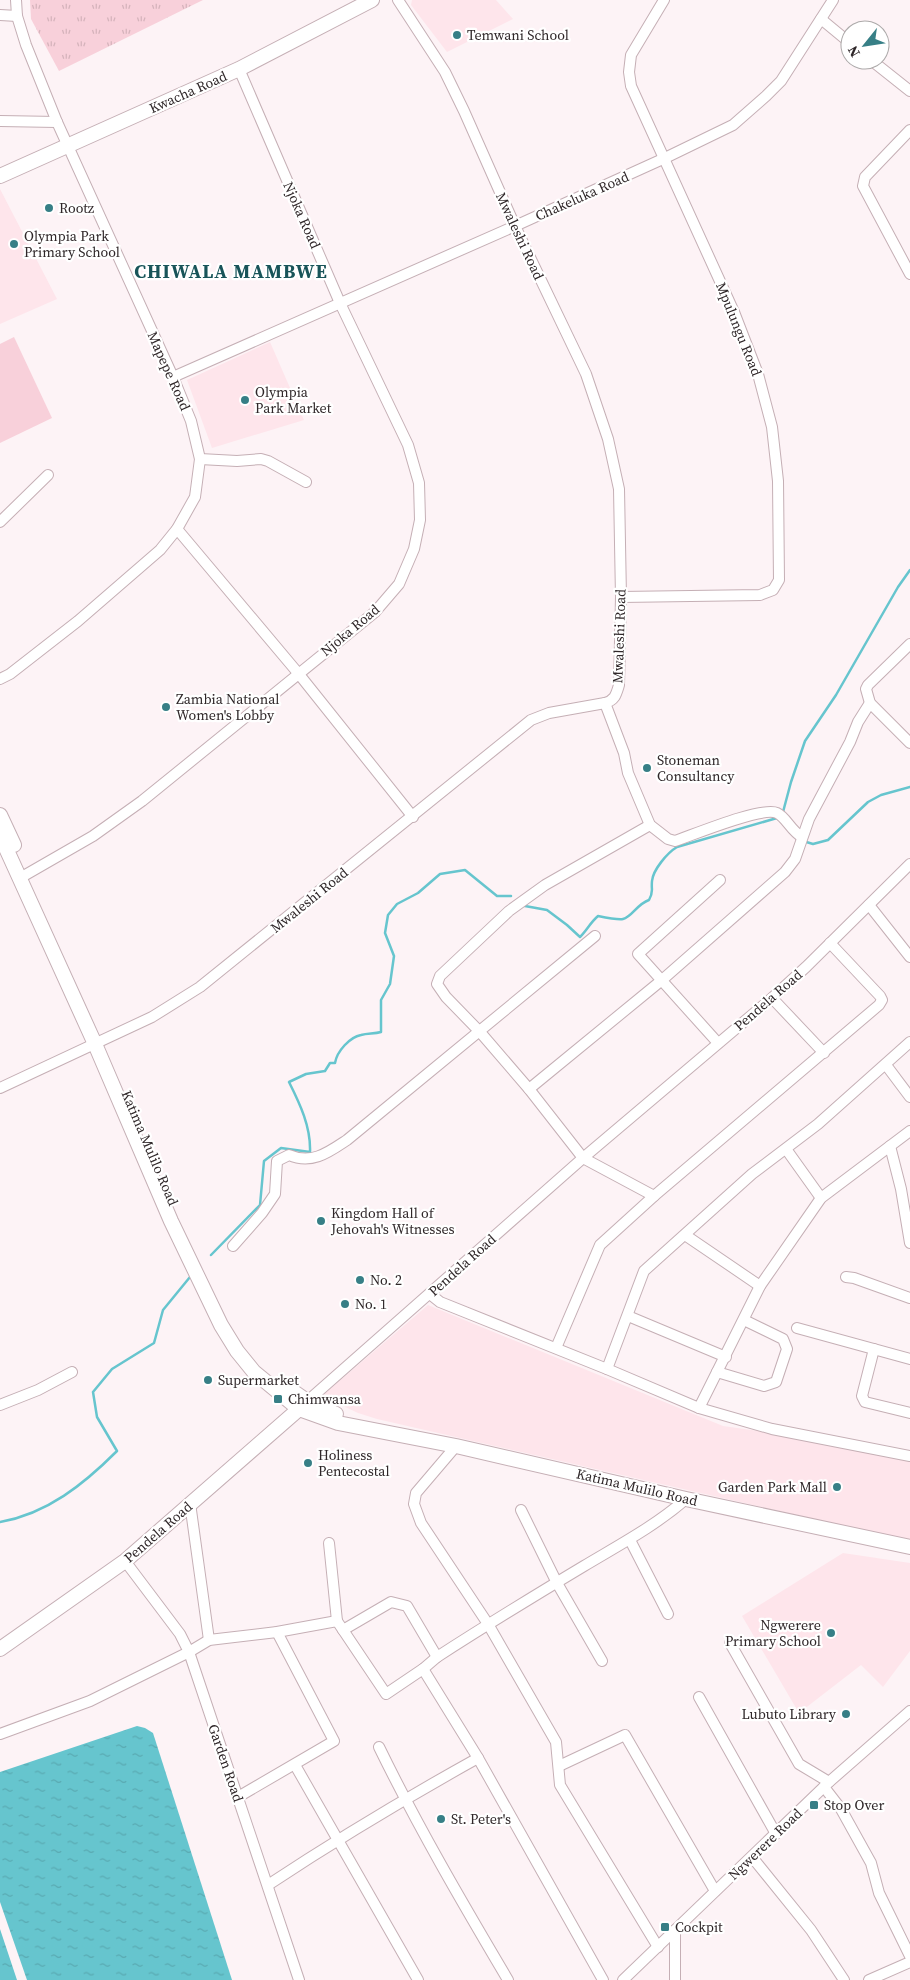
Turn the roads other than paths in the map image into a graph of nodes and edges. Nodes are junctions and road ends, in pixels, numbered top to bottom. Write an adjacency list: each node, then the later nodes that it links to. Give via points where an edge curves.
1 (16, 0): 7 (street, Mapepe Road)
2 (372, 0): 10 (main road, Kwacha Road)
3 (398, 0): 19 (street, Mwaleshi Road, via 445,72)
4 (664, 0): 17 (street, Mpulungu Road, via 631,54 629,72 631,86)
5 (833, 0): 8 (street, Chakeluka Road)
6 (0, 15): 7 (street)
7 (18, 16): 14 (street, Mapepe Road, via 26,45)
8 (821, 19): 9 (street); 17 (street, Chakeluka Road, via 781,81 766,96 733,124)
9 (840, 35)
10 (239, 70): 16 (main road, Kwacha Road); 21 (street, Njoka Road)
11 (884, 70): 12 (street)
12 (910, 91)
13 (0, 121): 14 (street)
14 (57, 122): 16 (street, Mapepe Road)
15 (910, 130): 20 (street, via 865,177 864,186)
16 (69, 146): 18 (main road, Kwacha Road); 22 (street, Mapepe Road)
17 (665, 158): 19 (street, Chakeluka Road); 28 (street, Mpulungu Road, via 738,320 758,374 772,428 778,481 780,580 773,590 760,595)
18 (0, 176)
19 (515, 226): 21 (street, Chakeluka Road); 28 (street, Mwaleshi Road, via 586,374 608,439 619,489)
20 (910, 274)
21 (340, 303): 22 (street, Chakeluka Road); 30 (street, Njoka Road, via 408,445 419,484 420,520 414,549 399,584 375,612)
22 (173, 377): 23 (street, Mapepe Road, via 191,421)
23 (200, 459): 25 (street, via 261,459); 27 (street, Mapepe Road, via 195,497)
24 (48, 475): 26 (street)
25 (306, 482)
26 (0, 522)
27 (177, 529): 30 (street); 31 (street, Mapepe Road, via 160,550 78,621)
28 (621, 597): 32 (street, Mwaleshi Road, via 619,685 612,701)
29 (910, 644): 33 (street, via 868,685)
30 (298, 674): 36 (street); 41 (street, Njoka Road, via 142,801 93,836)
31 (0, 679)
32 (605, 703): 36 (street, Mwaleshi Road, via 531,720); 37 (street, via 628,773)
33 (870, 703): 34 (street); 39 (street)
34 (910, 743)
35 (0, 815): 41 (main road, Katima Mulilo Road)
36 (413, 817): 50 (street, Mwaleshi Road, via 200,987 152,1017)
37 (650, 825): 39 (street, via 675,841 753,814 772,811); 49 (street, via 545,885 509,911 440,976 437,984 446,997)
38 (0, 836): 41 (main road, Katima Mulilo Road)
39 (802, 837): 47 (street, via 795,860 785,872)
40 (910, 864): 43 (street, Pendela Road)
41 (24, 876): 50 (main road, Katima Mulilo Road)
42 (720, 880): 47 (street, via 638,954)
43 (869, 905): 45 (street, Pendela Road); 46 (street)
44 (595, 936): 49 (street)
45 (830, 943): 48 (street, Pendela Road); 53 (street, via 882,1000)
46 (910, 957)
47 (662, 980): 52 (street); 56 (street)
48 (772, 998): 52 (street, Pendela Road); 53 (street)
49 (480, 1032): 56 (street); 66 (street, via 323,1156 298,1159 289,1155 277,1161 275,1194)
50 (99, 1042): 55 (street, Mwaleshi Road); 82 (main road, Katima Mulilo Road, via 171,1221 221,1325 254,1372)
51 (910, 1042): 54 (street)
52 (718, 1043): 61 (street, Pendela Road)
53 (824, 1053): 62 (street)
54 (886, 1065): 57 (street); 60 (street)
55 (0, 1088)
56 (529, 1089): 61 (street)
57 (910, 1097)
58 (910, 1131): 59 (street)
59 (890, 1146): 63 (street); 65 (street)
60 (786, 1149): 63 (street); 64 (street, via 752,1174)
61 (583, 1158): 62 (street); 69 (street, Pendela Road)
62 (654, 1196): 74 (street, via 600,1245)
63 (821, 1198): 68 (street)
64 (685, 1235): 68 (street); 71 (street, via 644,1271)
65 (910, 1243)
66 (233, 1246)
67 (846, 1277): 70 (street)
68 (760, 1286): 72 (street)
69 (430, 1294): 74 (street, via 440,1302); 82 (street, Pendela Road)
70 (910, 1298)
71 (628, 1316): 76 (street); 78 (street)
72 (744, 1320): 76 (street); 80 (street, via 783,1339 786,1344 776,1382 764,1386)
73 (797, 1328): 75 (street)
74 (556, 1348): 78 (street)
75 (874, 1349): 77 (street); 84 (street, via 863,1400)
76 (726, 1357): 80 (street)
77 (910, 1359)
78 (607, 1369): 83 (street)
79 (72, 1372): 81 (street)
80 (718, 1372): 83 (street)
81 (0, 1405)
82 (303, 1405): 85 (main road, Katima Mulilo Road, via 338,1422); 88 (main road, Pendela Road)
83 (699, 1408): 86 (street, via 772,1429)
84 (910, 1413)
85 (456, 1446): 87 (main road, Katima Mulilo Road); 96 (street, via 416,1493 414,1504 422,1523)
86 (910, 1456)
87 (686, 1499): 90 (street); 92 (main road, Katima Mulilo Road)
88 (190, 1503): 93 (main road, Pendela Road); 99 (street)
89 (521, 1510): 94 (street)
90 (630, 1540): 94 (street); 95 (street)
91 (329, 1543): 97 (street)
92 (910, 1546)
93 (125, 1561): 101 (main road, Pendela Road); 102 (street, Garden Road, via 180,1634)
94 (557, 1583): 96 (street); 104 (street)
95 (668, 1614)
96 (488, 1624): 103 (street); 112 (street, via 556,1742)
97 (340, 1625): 98 (street); 103 (street, via 391,1602 407,1606); 105 (street, via 386,1694)
98 (277, 1632): 99 (street); 111 (street, via 334,1741)
99 (209, 1640): 102 (street)
100 (730, 1643): 113 (street, via 799,1764)
101 (0, 1649)
102 (189, 1652): 108 (street, via 59,1714); 114 (street, Garden Road)
103 (437, 1657): 105 (street)
104 (602, 1661)
105 (423, 1669): 110 (street)
106 (699, 1697): 116 (street)
107 (910, 1711): 113 (street, Ngwerere Road)
108 (0, 1734)
109 (379, 1747): 115 (street)
110 (478, 1758): 115 (street); 128 (street)
111 (295, 1765): 114 (street); 117 (street)
112 (559, 1766): 120 (street, via 625,1734); 122 (street, via 560,1785)
113 (826, 1785): 116 (street, Ngwerere Road); 123 (street, via 871,1863 879,1893)
114 (238, 1797): 119 (street, Garden Road)
115 (404, 1799): 117 (street); 127 (street)
116 (776, 1834): 118 (street, Ngwerere Road)
117 (337, 1839): 119 (street); 126 (street)
118 (752, 1857): 120 (street, Ngwerere Road); 131 (street, via 811,1930)
119 (268, 1885): 125 (street, Garden Road)
120 (715, 1891): 121 (street, Ngwerere Road)
121 (675, 1930): 122 (street, Ngwerere Road); 130 (street)
122 (658, 1947): 129 (street, Ngwerere Road)
123 (910, 1956)
124 (910, 1962): 132 (street)
125 (299, 1980)
126 (418, 1980)
127 (508, 1980)
128 (603, 1980)
129 (622, 1980)
130 (675, 1980)
131 (844, 1980)
132 (869, 1980)

